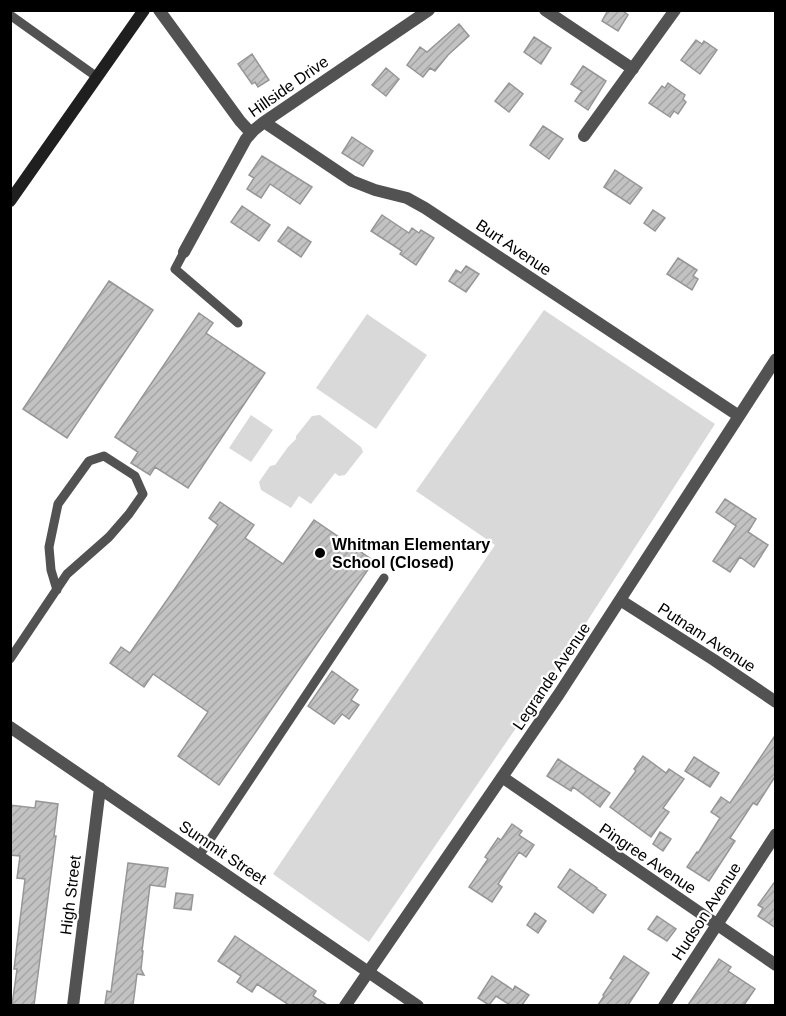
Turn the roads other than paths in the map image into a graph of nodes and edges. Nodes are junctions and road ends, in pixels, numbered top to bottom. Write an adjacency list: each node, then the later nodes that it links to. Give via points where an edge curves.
1 (144, 10): 8 (main road)
2 (159, 10): 10 (street)
3 (429, 10): 9 (street, Hillside Drive)
4 (545, 10): 7 (street)
5 (675, 10): 7 (street)
6 (10, 15): 8 (lane)
7 (633, 69): 11 (street)
8 (96, 77): 12 (main road)
9 (264, 122): 10 (street, Hillside Drive); 16 (street, Burt Avenue, via 352,181 407,198 425,208)
10 (251, 133): 13 (street, Hillside Drive)
11 (584, 136)
12 (10, 201)
13 (184, 252): 14 (lane, via 175,269)
14 (237, 323)
15 (776, 359): 16 (street, Legrande Avenue)
16 (739, 416): 19 (street, Legrande Avenue)
17 (384, 578): 26 (lane)
18 (57, 590): 18 (lane, via 67,574 109,537 143,494 135,476 104,456 89,461 58,504 49,547); 20 (lane)
19 (620, 600): 21 (street, Putnam Avenue); 23 (street, Legrande Avenue)
20 (10, 659)
21 (776, 702)
22 (10, 727): 24 (street, Summit Street)
23 (502, 777): 27 (street, Pingree Avenue); 29 (street, Legrande Avenue)
24 (100, 788): 26 (street, Summit Street); 30 (street, High Street)
25 (774, 839): 27 (street, Hudson Avenue)
26 (199, 856): 29 (street, Summit Street)
27 (716, 924): 28 (street, Pingree Avenue); 33 (street, Hudson Avenue)
28 (776, 965)
29 (369, 972): 31 (street, Legrande Avenue); 32 (street, Summit Street)
30 (73, 1005)
31 (345, 1005)
32 (418, 1005)
33 (664, 1005)

